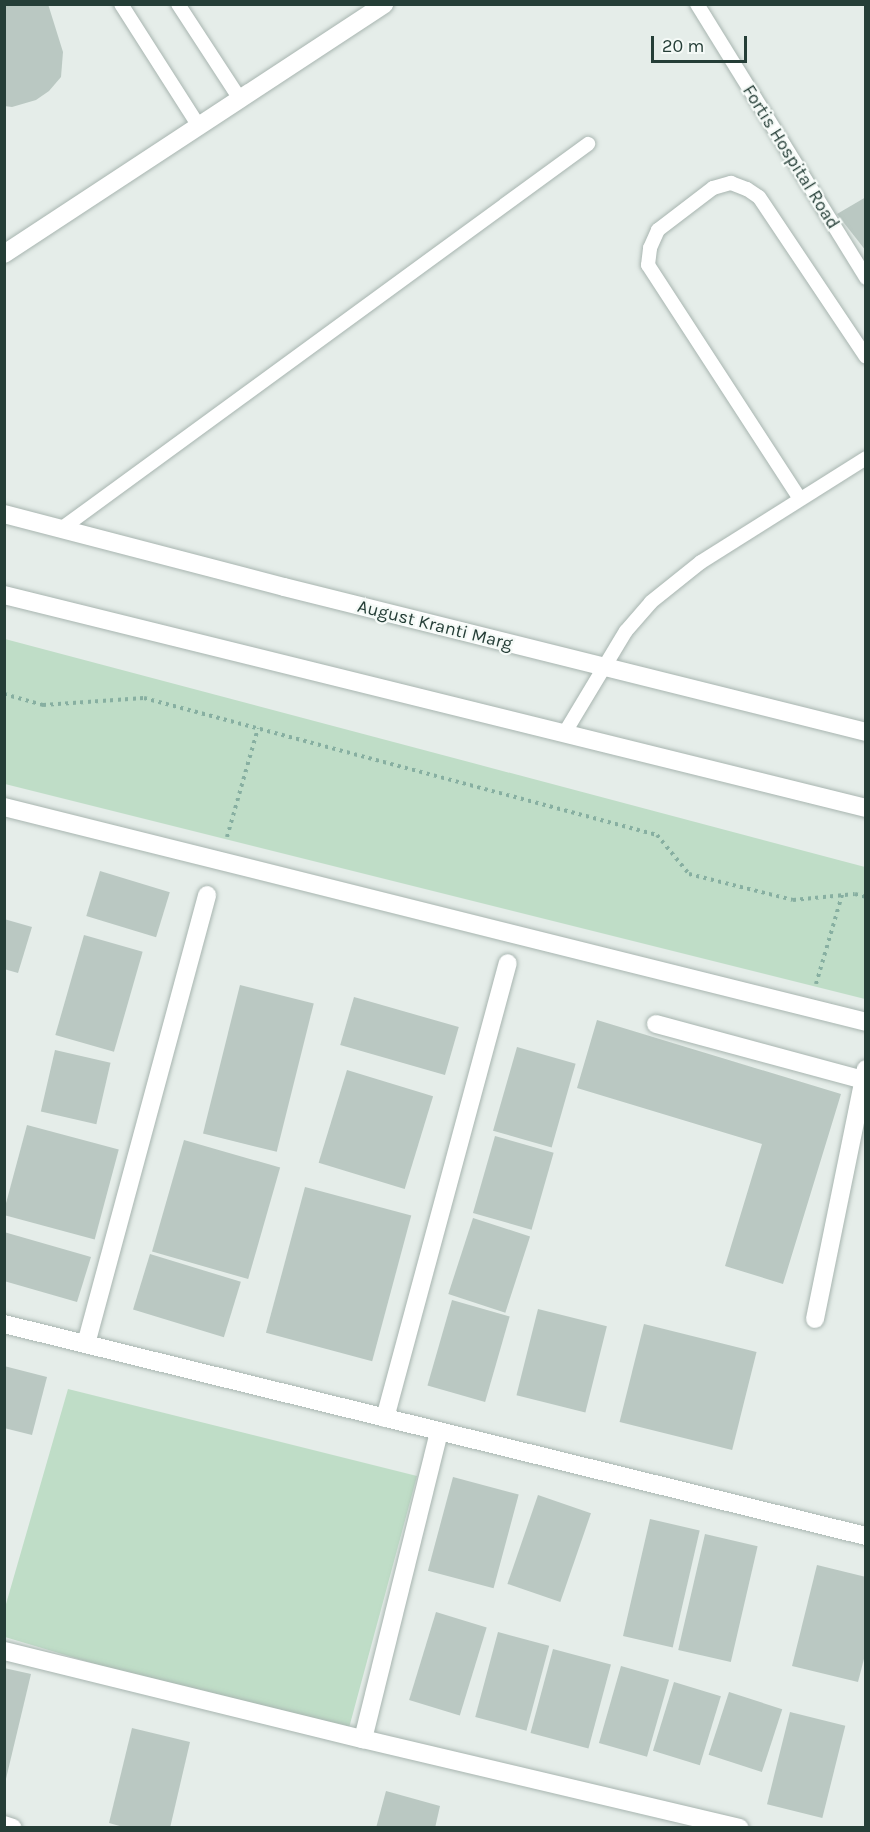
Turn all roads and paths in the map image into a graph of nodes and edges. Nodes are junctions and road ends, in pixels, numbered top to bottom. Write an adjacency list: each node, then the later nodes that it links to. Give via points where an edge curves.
1 (121, 4): 6 (lane)
2 (178, 4): 5 (lane)
3 (384, 4): 5 (street)
4 (697, 4): 9 (lane, Fortis Hospital Road)
5 (240, 99): 6 (street)
6 (198, 125): 8 (street)
7 (588, 144): 14 (lane)
8 (6, 249)
9 (866, 278)
10 (866, 357): 12 (lane, via 759,197 747,189 731,183 713,188 658,230 648,265)
11 (866, 458): 12 (lane)
12 (800, 500): 16 (lane, via 701,562 651,602)
13 (4, 514): 14 (street, August Kranti Marg)
14 (62, 529): 16 (street, August Kranti Marg)
15 (4, 595): 20 (street)
16 (603, 667): 19 (street, August Kranti Marg); 20 (lane)
17 (4, 694): 18 (path, via 43,705 144,698)
18 (258, 728): 23 (path); 25 (path, via 657,834 689,874 793,900)
19 (866, 732)
20 (564, 734): 22 (street)
21 (4, 807): 23 (street)
22 (866, 808)
23 (221, 861): 28 (street)
24 (207, 895): 34 (street)
25 (842, 895): 26 (path); 28 (path)
26 (866, 897)
27 (508, 963): 35 (street)
28 (810, 1008): 29 (street)
29 (866, 1022)
30 (656, 1024): 31 (street)
31 (864, 1074): 32 (street)
32 (815, 1319)
33 (4, 1324): 34 (street)
34 (86, 1344): 35 (street)
35 (385, 1418): 36 (street)
36 (439, 1431): 37 (street); 39 (street)
37 (866, 1536)
38 (4, 1651): 39 (street)
39 (363, 1739): 42 (street)
40 (4, 1825): 41 (street)
41 (13, 1827)
42 (740, 1827)

